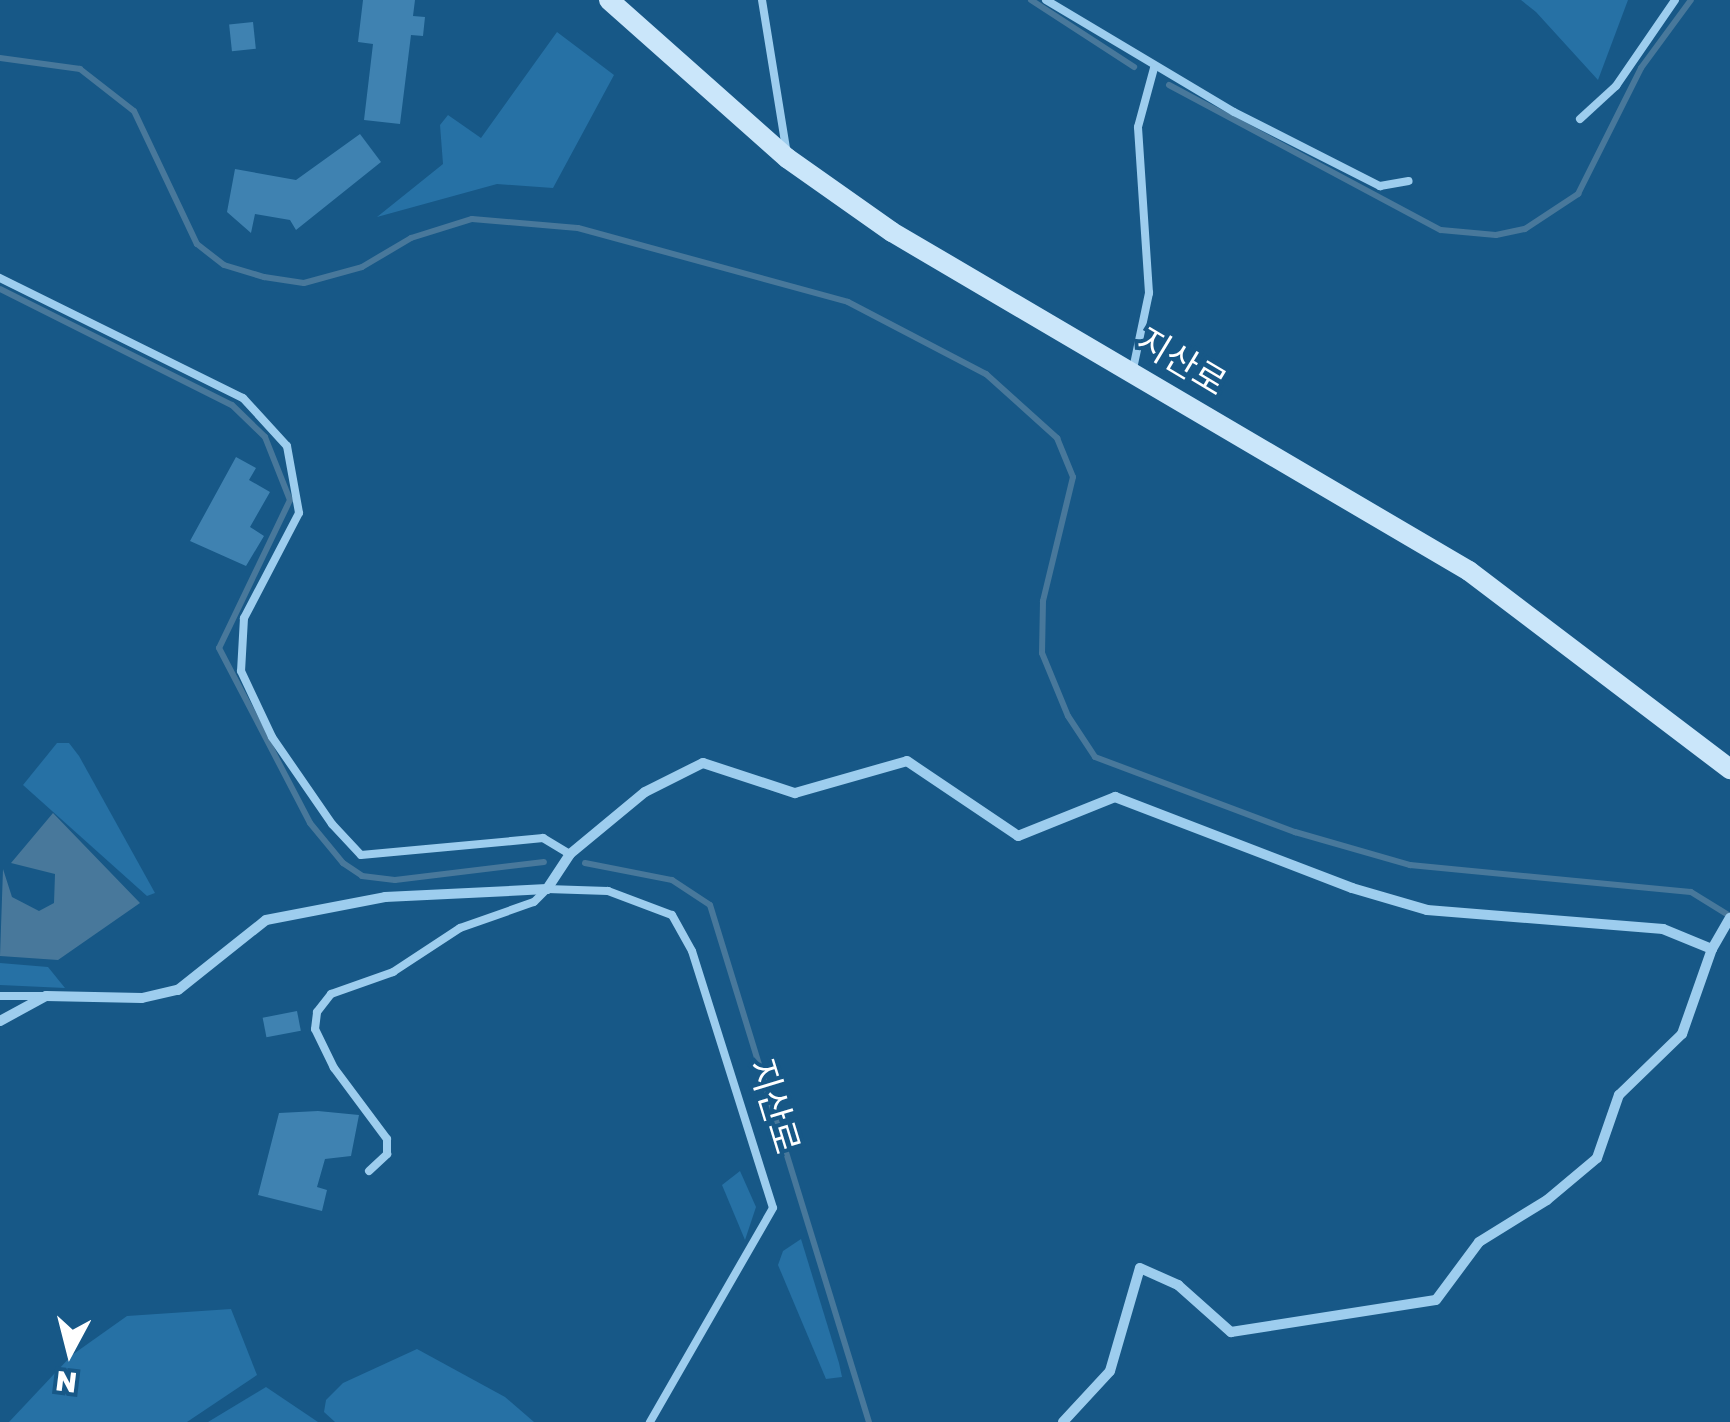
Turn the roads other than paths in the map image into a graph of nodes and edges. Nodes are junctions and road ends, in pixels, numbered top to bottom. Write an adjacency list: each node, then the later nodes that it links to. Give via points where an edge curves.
1 (609, 0): 7 (main road, 지산로)
2 (762, 0): 7 (lane)
3 (1046, 0): 5 (lane)
4 (1675, 0): 6 (lane, via 1616,86)
5 (1154, 68): 8 (lane, via 1380,186); 10 (lane, via 1138,127 1148,294)
6 (1580, 119)
7 (787, 158): 10 (main road, 지산로, via 892,232)
8 (1409, 180)
9 (0, 278): 12 (lane, via 243,398 287,446 300,513 244,618 242,672 272,737 361,855 543,838)
10 (1133, 370): 11 (main road, 지산로, via 1469,571)
11 (1730, 769)
12 (570, 854): 13 (street); 15 (street, via 645,792 704,763 795,794 907,761 1018,836 1115,797 1427,910 1663,930)
13 (546, 889): 17 (street, 지산로, via 385,896 266,920 178,990 142,998); 19 (lane, via 534,902 460,928 394,972 331,994 317,1012 315,1029 334,1068 387,1139 387,1154); 20 (lane, 지산로, via 608,891 672,915 692,951 773,1208)
14 (1730, 918): 15 (street)
15 (1712, 949): 21 (street, via 1682,1034 1620,1096 1597,1158 1548,1200 1479,1242 1436,1300 1231,1332 1178,1285 1140,1268 1110,1372)
16 (0, 996): 17 (lane)
17 (46, 996): 18 (street, 지산로)
18 (0, 1021)
19 (369, 1171)
20 (650, 1422)
21 (1063, 1422)

